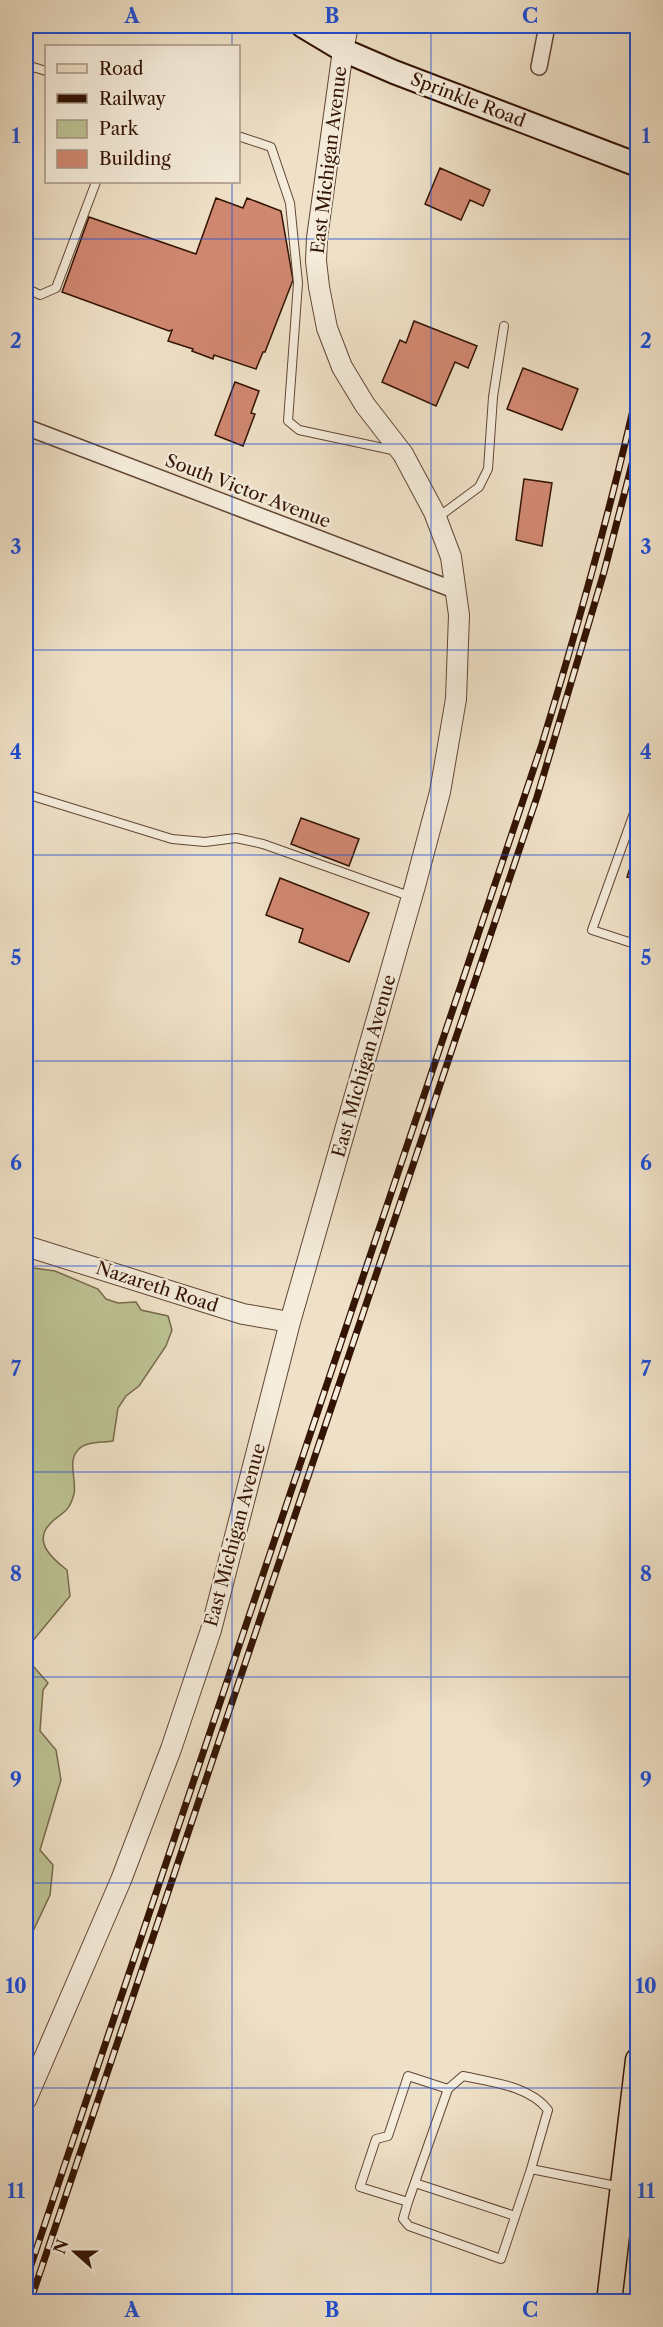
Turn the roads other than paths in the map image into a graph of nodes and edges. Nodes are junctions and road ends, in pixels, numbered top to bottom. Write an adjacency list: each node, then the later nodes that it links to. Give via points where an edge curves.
1 (303, 26): 4 (main road, Sprinkle Road)
2 (348, 26): 4 (street, East Michigan Avenue)
3 (547, 26): 5 (street)
4 (343, 50): 9 (main road, Sprinkle Road); 14 (street, East Michigan Avenue, via 315,261 327,328 342,367)
5 (539, 67)
6 (45, 71): 7 (lane, via 33,67)
7 (26, 75)
8 (240, 137): 14 (lane, via 271,147 290,203 298,283 288,421 299,430)
9 (638, 165)
10 (96, 183): 11 (lane, via 56,288 40,295)
11 (26, 288)
12 (504, 326): 15 (lane, via 493,397 488,469 479,487)
13 (26, 427): 16 (street, South Victor Avenue)
14 (401, 452): 15 (street, East Michigan Avenue)
15 (436, 519): 16 (street, East Michigan Avenue, via 451,557)
16 (458, 591): 19 (street, East Michigan Avenue, via 456,699 440,792)
17 (26, 794): 19 (lane, via 172,839 205,842 236,838 263,844)
18 (638, 802): 20 (lane, via 592,930)
19 (412, 897): 22 (street, East Michigan Avenue)
20 (638, 945)
21 (26, 1246): 22 (street, Nazareth Road, via 243,1314)
22 (290, 1322): 25 (street, East Michigan Avenue, via 211,1630 175,1740 121,1880)
23 (638, 2060): 28 (main road)
24 (448, 2089): 26 (lane, via 463,2076 509,2086 541,2100 548,2110); 27 (lane); 29 (lane, via 408,2076 388,2136 376,2139 360,2187)
25 (26, 2100)
26 (531, 2169): 28 (lane); 30 (lane)
27 (415, 2183): 29 (lane); 30 (lane)
28 (622, 2188): 31 (main road)
29 (408, 2202): 30 (lane, via 403,2219 409,2226 501,2259)
30 (515, 2216)
31 (609, 2301)

